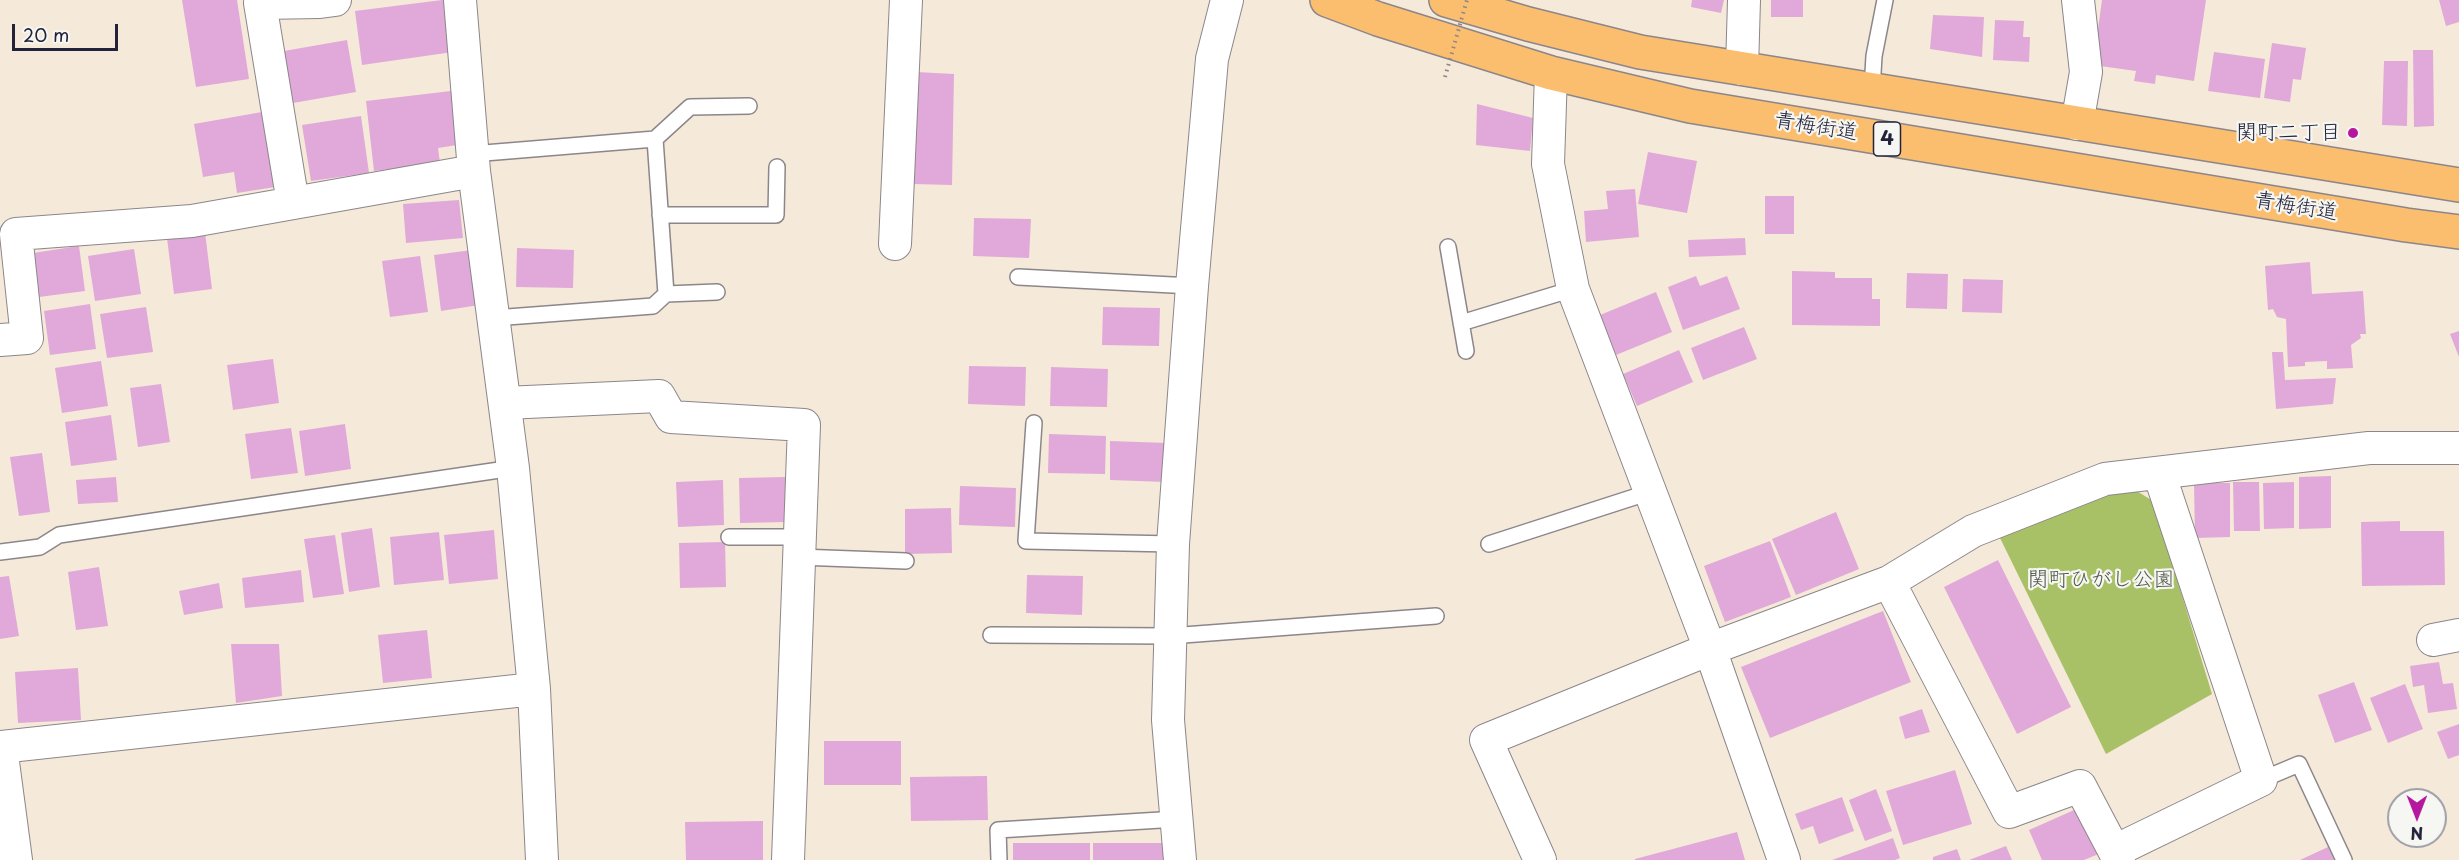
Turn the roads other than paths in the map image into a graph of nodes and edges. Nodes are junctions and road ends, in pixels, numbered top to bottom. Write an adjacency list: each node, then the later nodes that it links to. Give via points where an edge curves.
1 (335, 0): 19 (street, via 260,3)
2 (460, 0): 16 (street)
3 (906, 0): 22 (street)
4 (1227, 0): 25 (street, via 1212,59)
5 (1327, 0): 11 (main road, 青梅街道 / 4)
6 (1446, 0): 10 (main road, 4, via 1640,52)
7 (1744, 0): 10 (street)
8 (1885, 0): 12 (lane)
9 (2078, 0): 14 (street, via 2086,72)
10 (1743, 69): 12 (main road, 4)
11 (1551, 73): 21 (main road, 青梅街道 / 4, via 1690,106); 26 (street, via 1548,164)
12 (1872, 90): 14 (main road, 4)
13 (749, 106): 15 (lane, via 690,107)
14 (2077, 124): 18 (main road, 4)
15 (654, 139): 16 (lane); 20 (lane)
16 (473, 163): 19 (street); 29 (street)
17 (777, 167): 20 (lane, via 776,215)
18 (2459, 185)
19 (293, 203): 31 (street, via 192,221 16,234 27,338)
20 (660, 215): 28 (lane)
21 (2459, 231)
22 (895, 244)
23 (1448, 247): 30 (lane)
24 (1018, 277): 25 (lane)
25 (1192, 286): 40 (street)
26 (1573, 289): 30 (lane); 38 (street)
27 (717, 292): 28 (lane)
28 (666, 294): 29 (lane, via 653,306)
29 (494, 318): 33 (street)
30 (1461, 323): 32 (lane)
31 (0, 340)
32 (1466, 351)
33 (505, 403): 36 (street); 42 (street, via 659,396 671,417 804,425)
34 (1034, 423): 40 (lane, via 1026,541)
35 (2459, 448): 37 (street, via 2369,448)
36 (513, 468): 43 (lane, via 59,535 40,547); 50 (street)
37 (2159, 473): 45 (street, via 2105,478 1973,531); 52 (street)
38 (1650, 492): 41 (lane); 49 (street)
39 (729, 537): 42 (lane)
40 (1173, 544): 48 (street)
41 (1489, 544)
42 (799, 547): 44 (lane); 57 (street)
43 (0, 552)
44 (906, 561)
45 (1889, 582): 49 (street); 55 (street, via 2009,812 2080,786)
46 (1436, 616): 48 (lane)
47 (991, 634): 48 (lane)
48 (1170, 636): 53 (street, via 1168,720)
49 (1710, 649): 60 (street, via 1486,740); 61 (street)
50 (534, 689): 51 (street); 56 (street)
51 (1, 747): 54 (street)
52 (2261, 780): 55 (street); 62 (lane, via 2299,764)
53 (1177, 819): 58 (lane, via 998,830); 59 (street)
54 (10, 849)
55 (2117, 855)
56 (542, 860)
57 (788, 860)
58 (999, 860)
59 (1180, 860)
60 (1540, 860)
61 (1784, 860)
62 (2344, 860)

